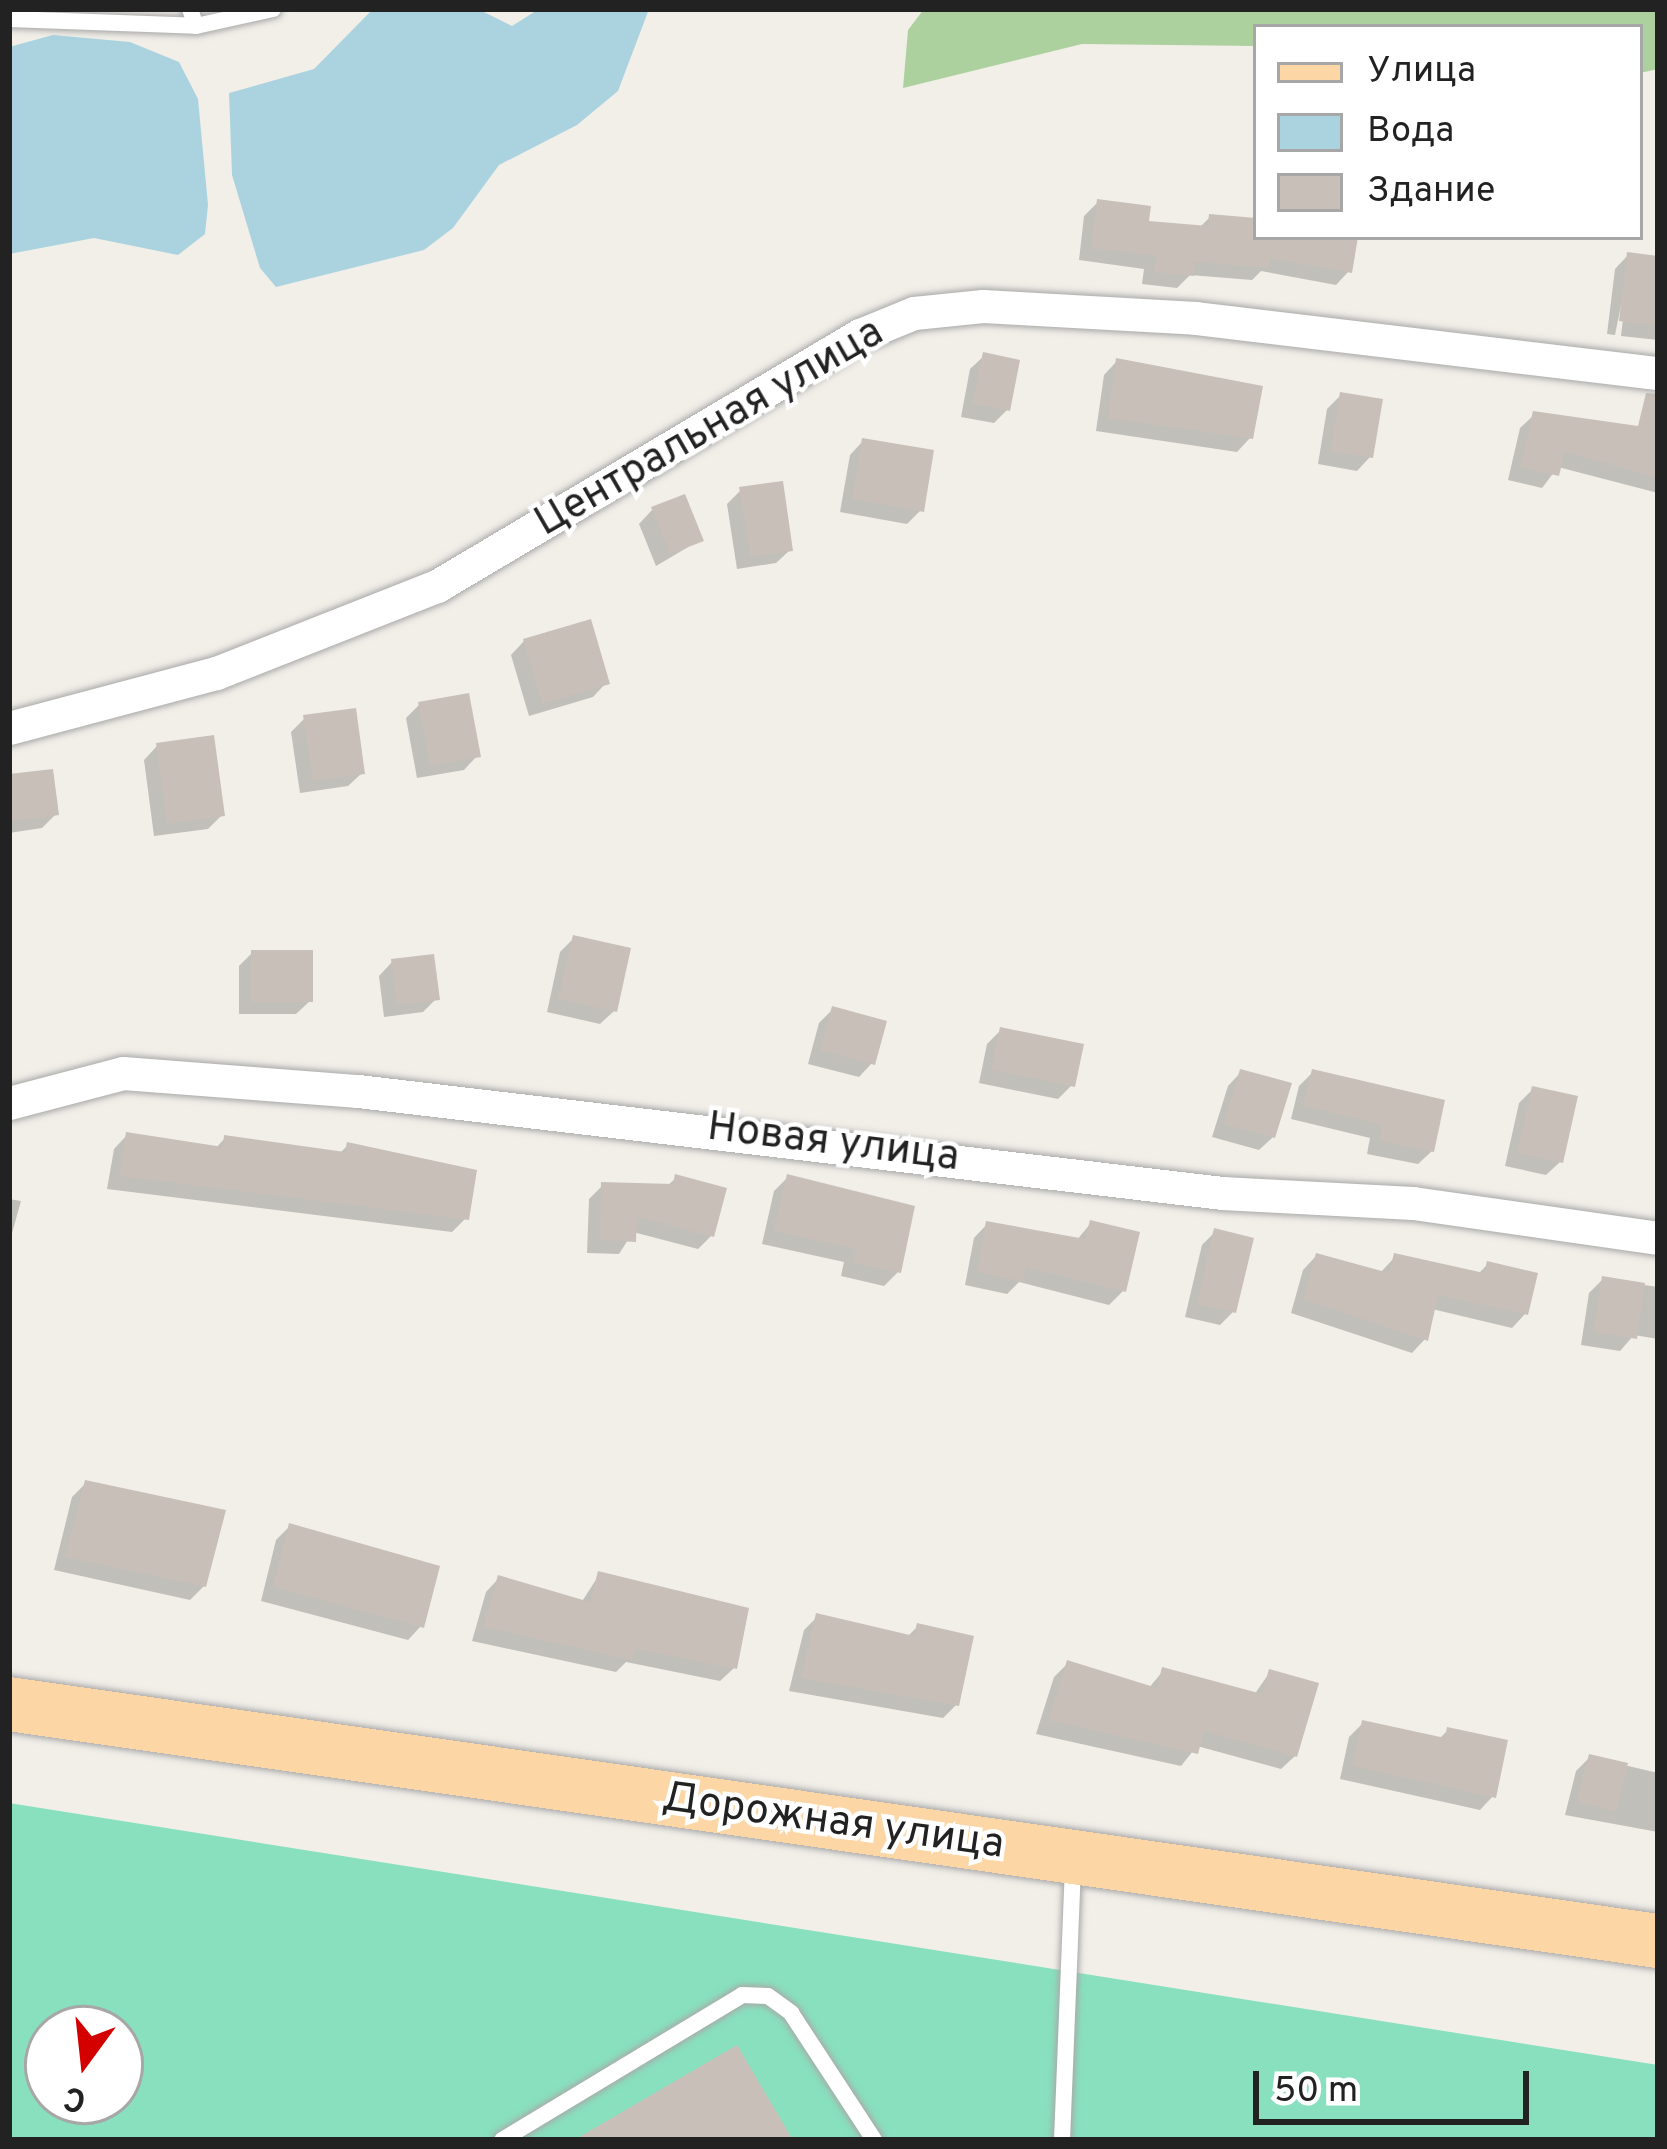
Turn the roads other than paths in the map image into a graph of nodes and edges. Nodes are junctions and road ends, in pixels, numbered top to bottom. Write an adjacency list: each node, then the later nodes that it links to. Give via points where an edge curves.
1 (273, 9): 2 (lane)
2 (193, 18): 3 (lane)
3 (9, 19)
4 (1658, 373): 5 (street, Центральная улица, via 1196,318 983,306 914,313 860,335 437,586 216,673)
5 (9, 728)
6 (9, 1103): 7 (street, Новая улица, via 123,1072 334,1089 1222,1193 1413,1203)
7 (1658, 1238)
8 (9, 1704): 9 (main road, Дорожная улица)
9 (1073, 1857): 10 (main road, Дорожная улица); 13 (lane)
10 (1658, 1941)
11 (502, 2140): 12 (lane, via 742,1994 768,1996 791,2013)
12 (874, 2140)
13 (1062, 2140)

